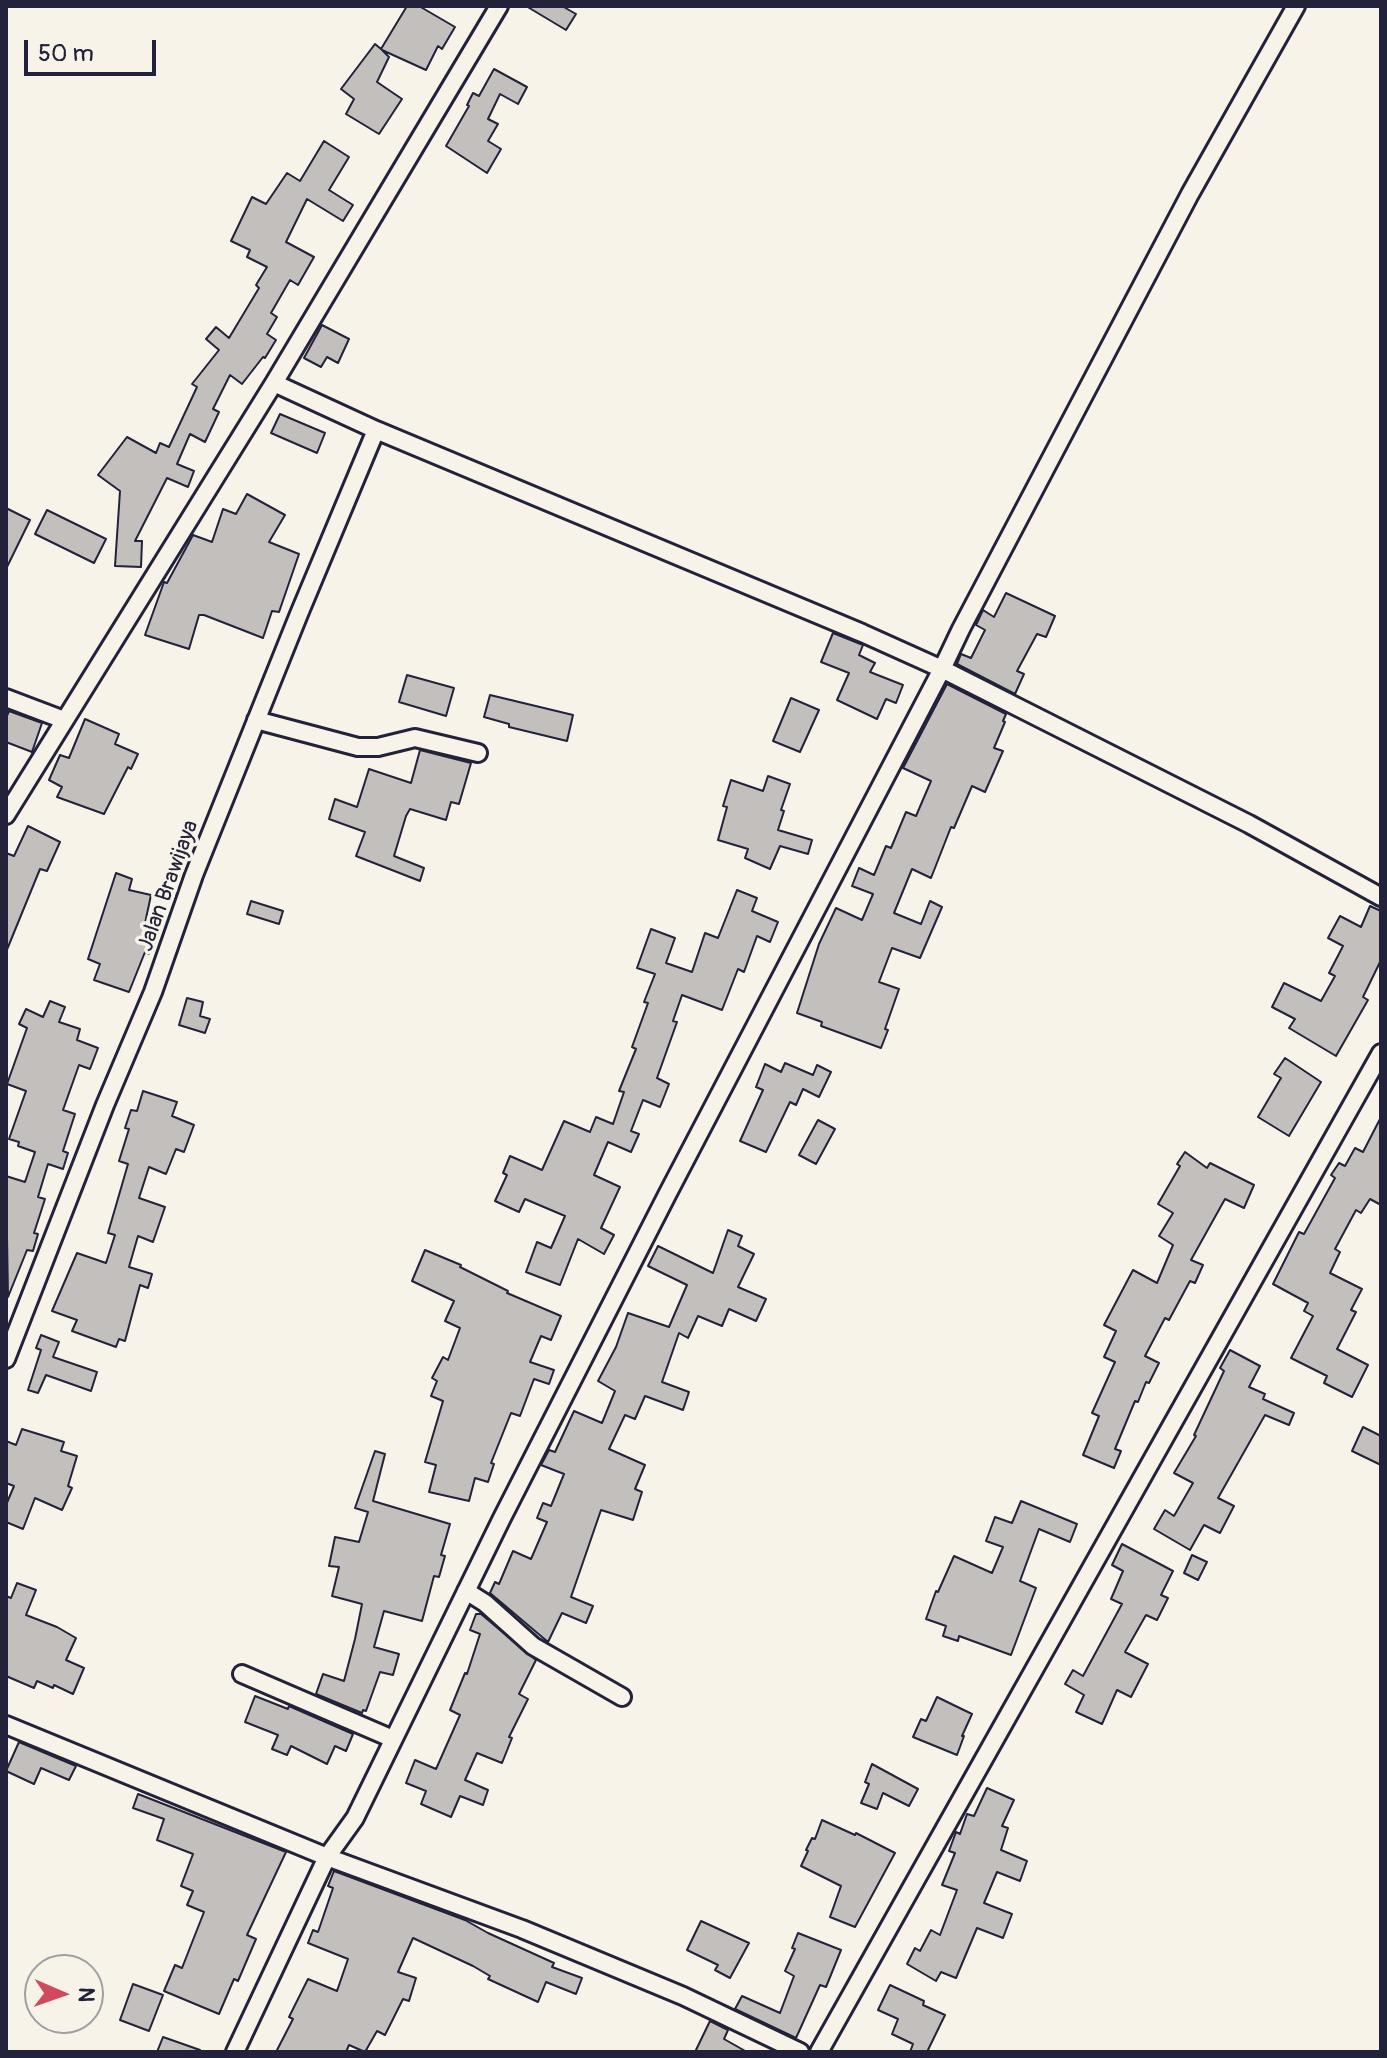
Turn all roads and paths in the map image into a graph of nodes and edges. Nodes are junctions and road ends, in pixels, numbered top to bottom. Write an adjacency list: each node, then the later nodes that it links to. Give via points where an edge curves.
1 (499, 6): 3 (street)
2 (1296, 6): 5 (street, via 1153,264)
3 (274, 383): 4 (street); 7 (street)
4 (376, 430): 5 (street); 8 (street, Jalan Brawijaya)
5 (942, 669): 11 (street); 14 (street)
6 (6, 698): 7 (street)
7 (64, 720): 10 (street)
8 (256, 720): 9 (street, via 358,747 415,738); 13 (street, Jalan Brawijaya)
9 (478, 753)
10 (6, 815)
11 (1381, 897)
12 (1381, 1053): 22 (street)
13 (6, 1359)
14 (466, 1591): 16 (street, via 533,1646); 18 (street)
15 (242, 1674): 18 (street)
16 (622, 1697)
17 (6, 1725): 19 (street)
18 (393, 1739): 19 (street, via 355,1818)
19 (327, 1857): 20 (street); 21 (street, via 522,1929)
20 (235, 2052)
21 (800, 2052)
22 (819, 2052)

